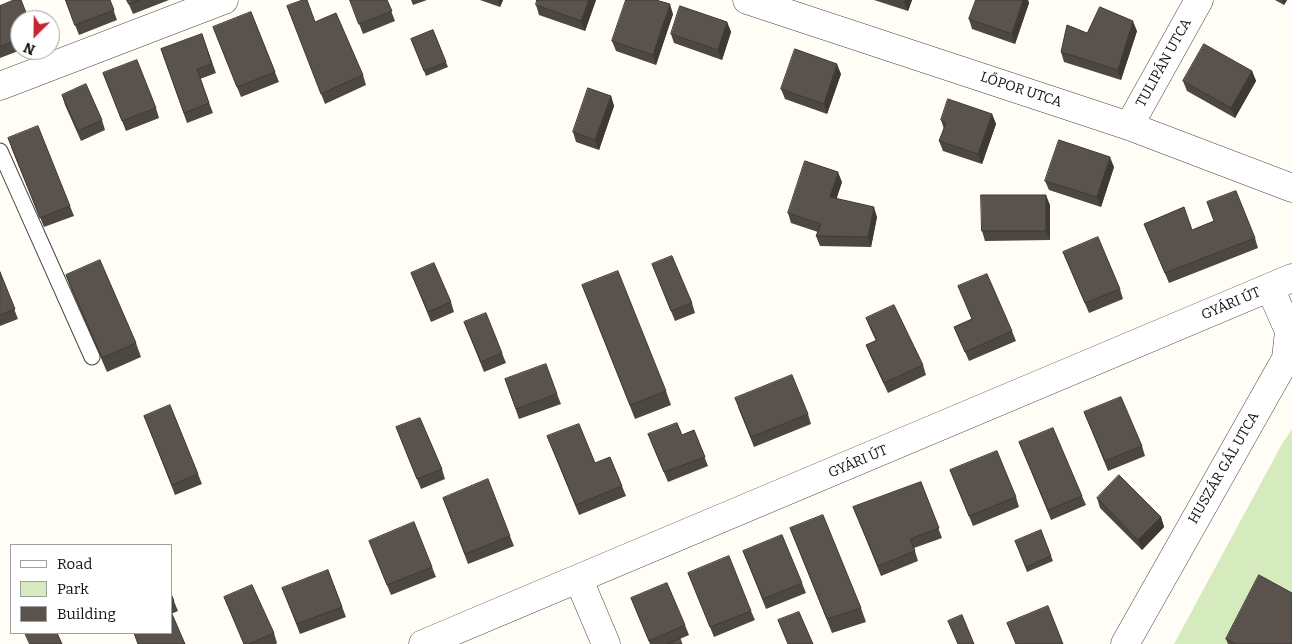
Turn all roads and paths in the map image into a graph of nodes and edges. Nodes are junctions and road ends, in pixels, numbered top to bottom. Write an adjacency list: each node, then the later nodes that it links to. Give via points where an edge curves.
1 (224, 0): 4 (street)
2 (746, 0): 5 (street, LŐPOR UTCA)
3 (1200, 0): 5 (street, TULIPÁN UTCA)
4 (0, 86)
5 (1130, 126): 7 (street, LŐPOR UTCA)
6 (0, 152): 9 (lane)
7 (1292, 188)
8 (1281, 283): 10 (street, GYÁRI ÚT); 13 (street, HUSZÁR GÁL UTCA, via 1289,331 1286,360)
9 (92, 357)
10 (579, 580): 11 (street, GYÁRI ÚT); 12 (street)
11 (423, 644)
12 (606, 644)
13 (1125, 644)

